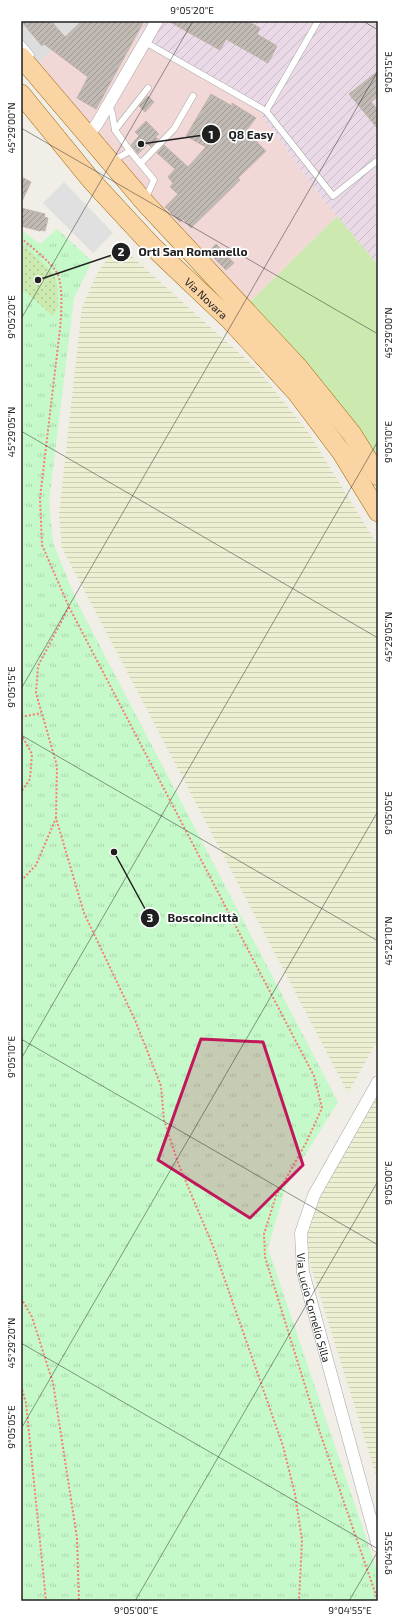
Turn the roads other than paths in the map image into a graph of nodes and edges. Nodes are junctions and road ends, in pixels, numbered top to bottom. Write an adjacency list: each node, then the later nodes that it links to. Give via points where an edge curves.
1 (157, 21): 3 (street)
2 (318, 21): 11 (lane)
3 (145, 42): 9 (street); 11 (lane)
4 (21, 43): 5 (lane)
5 (28, 59): 12 (main road, Via Novara)
6 (148, 88): 13 (lane)
7 (21, 94): 10 (main road, Via Novara)
8 (194, 96): 19 (lane, via 174,129)
9 (109, 105): 12 (street); 13 (lane)
10 (28, 106): 16 (main road, Via Novara)
11 (266, 110): 18 (lane, via 333,196)
12 (90, 130): 14 (lane); 16 (main road); 20 (main road, Via Novara)
13 (115, 130): 15 (lane)
14 (109, 151)
15 (130, 151): 17 (lane); 19 (lane)
16 (69, 152): 32 (main road, Via Novara, via 116,208 230,320 297,393 342,454)
17 (116, 160)
18 (378, 160)
19 (141, 163): 20 (lane, via 154,180)
20 (141, 193): 22 (lane, via 159,208); 31 (main road, Via Novara, via 298,367 352,434)
21 (144, 248): 23 (lane)
22 (212, 265)
23 (172, 274)
24 (294, 352): 29 (lane)
25 (273, 377): 26 (lane)
26 (288, 394)
27 (311, 424): 28 (lane)
28 (325, 442)
29 (370, 450)
30 (346, 473): 32 (lane)
31 (378, 476)
32 (376, 514)
33 (378, 1082): 34 (street, Via Lucio Cornelio Silla, via 314,1195 301,1233 303,1272)
34 (378, 1546)

